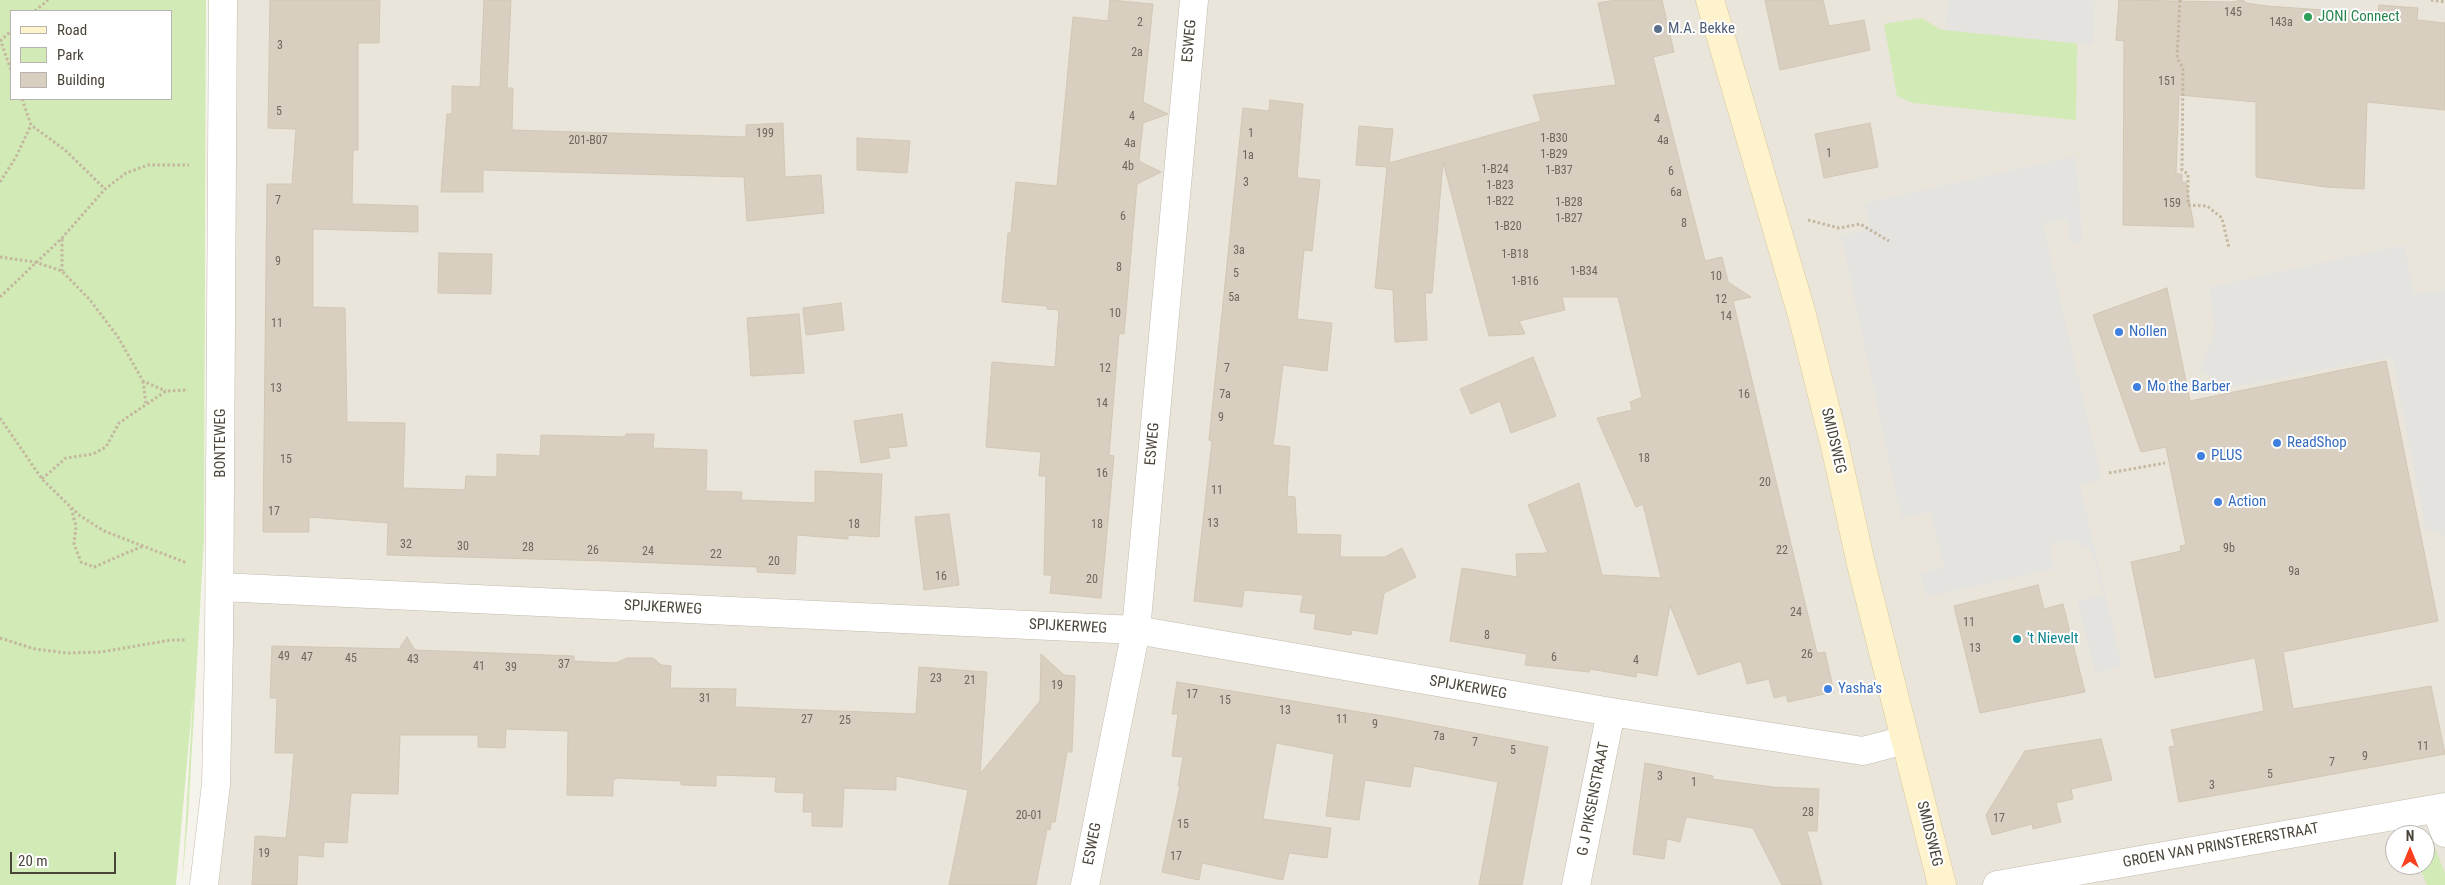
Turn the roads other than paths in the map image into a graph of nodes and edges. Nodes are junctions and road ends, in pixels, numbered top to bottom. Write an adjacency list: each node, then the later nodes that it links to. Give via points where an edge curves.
1 (223, 0): 4 (street, BONTEWEG)
2 (1194, 0): 5 (street, ESWEG)
3 (1710, 0): 7 (main road, SMIDSWEG, via 1802,315)
4 (220, 584): 5 (street, SPIJKERWEG); 9 (street, BONTEWEG, via 216,784)
5 (1136, 630): 6 (street, SPIJKERWEG); 10 (street, ESWEG)
6 (1611, 712): 7 (street, SPIJKERWEG, via 1863,751); 11 (street, G J PIKSENSTRAAT)
7 (1905, 740): 12 (main road, SMIDSWEG)
8 (2442, 816): 13 (street, GROEN VAN PRINSTERERSTRAAT)
9 (204, 885)
10 (1086, 885)
11 (1576, 885)
12 (1942, 885)
13 (1997, 885)

